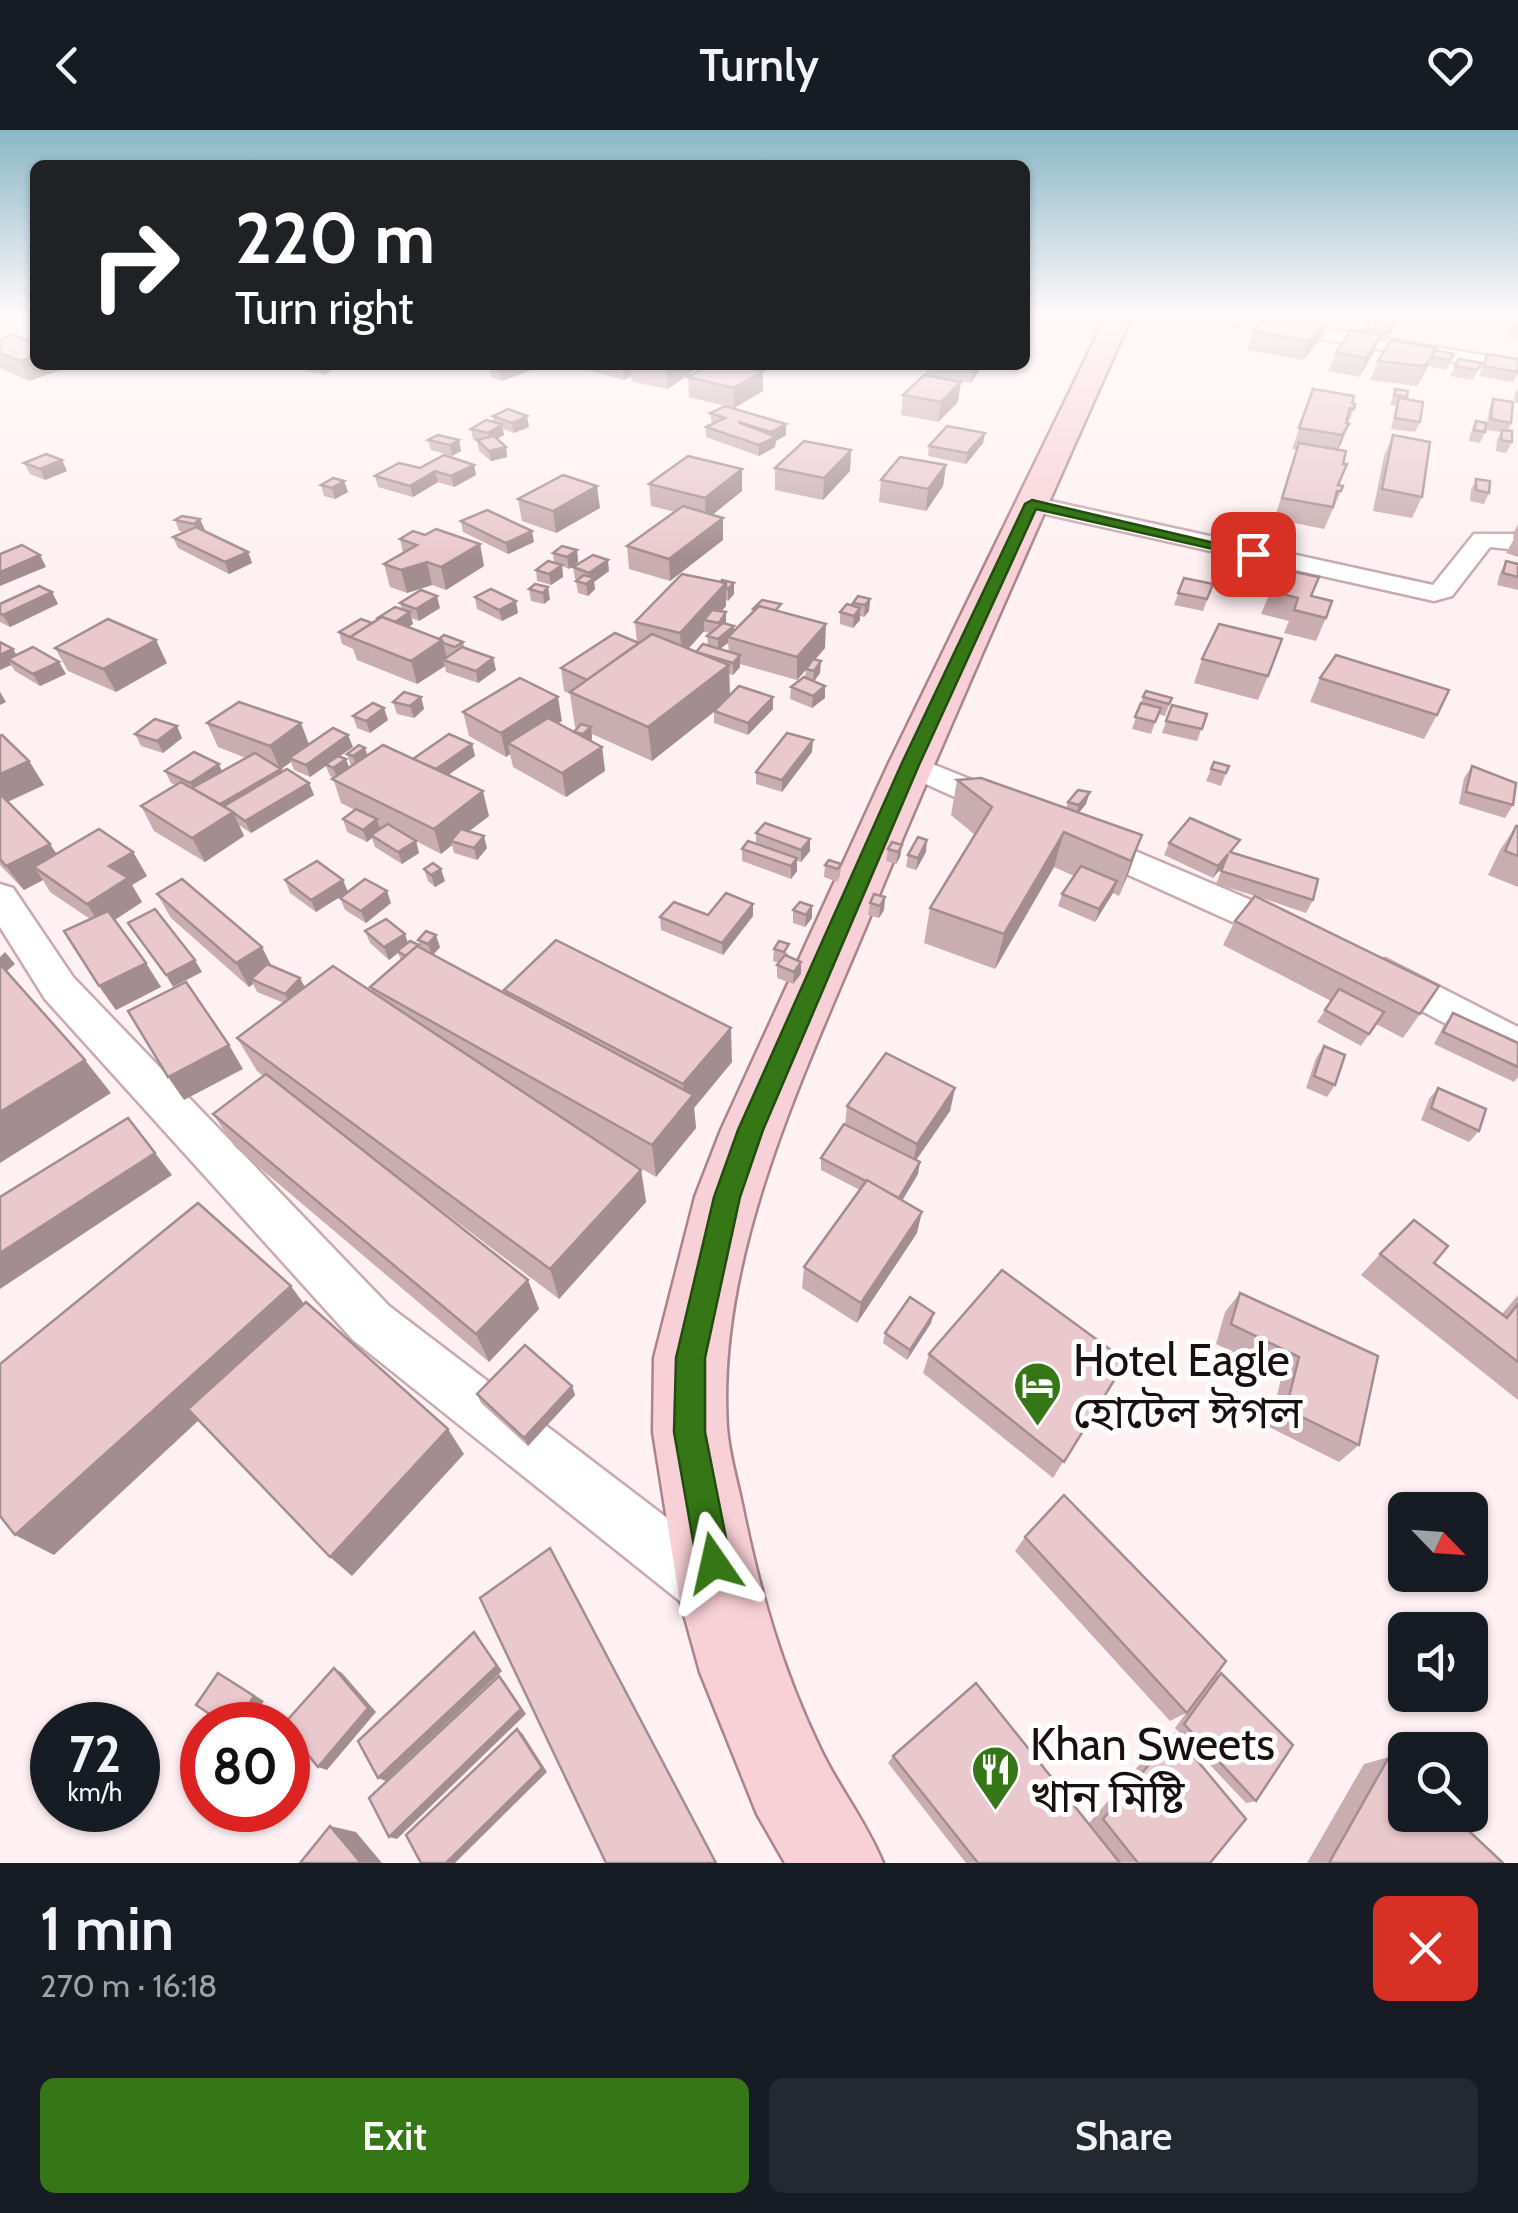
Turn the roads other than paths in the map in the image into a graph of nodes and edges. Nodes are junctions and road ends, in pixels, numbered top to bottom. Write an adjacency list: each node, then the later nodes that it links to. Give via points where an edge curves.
1 (1083, 396): 2 (highway)
2 (1032, 504): 3 (street, via 1434,593 1444,590 1483,539); 4 (highway)
3 (1518, 542)
4 (910, 765): 6 (street, via 1398,980); 7 (highway, via 750,1130 703,1293 690,1358 690,1432)
5 (1, 900): 7 (street, via 59,988 371,1323)
6 (1518, 1046)
7 (720, 1596): 8 (highway, via 790,1782)
8 (836, 1863)

